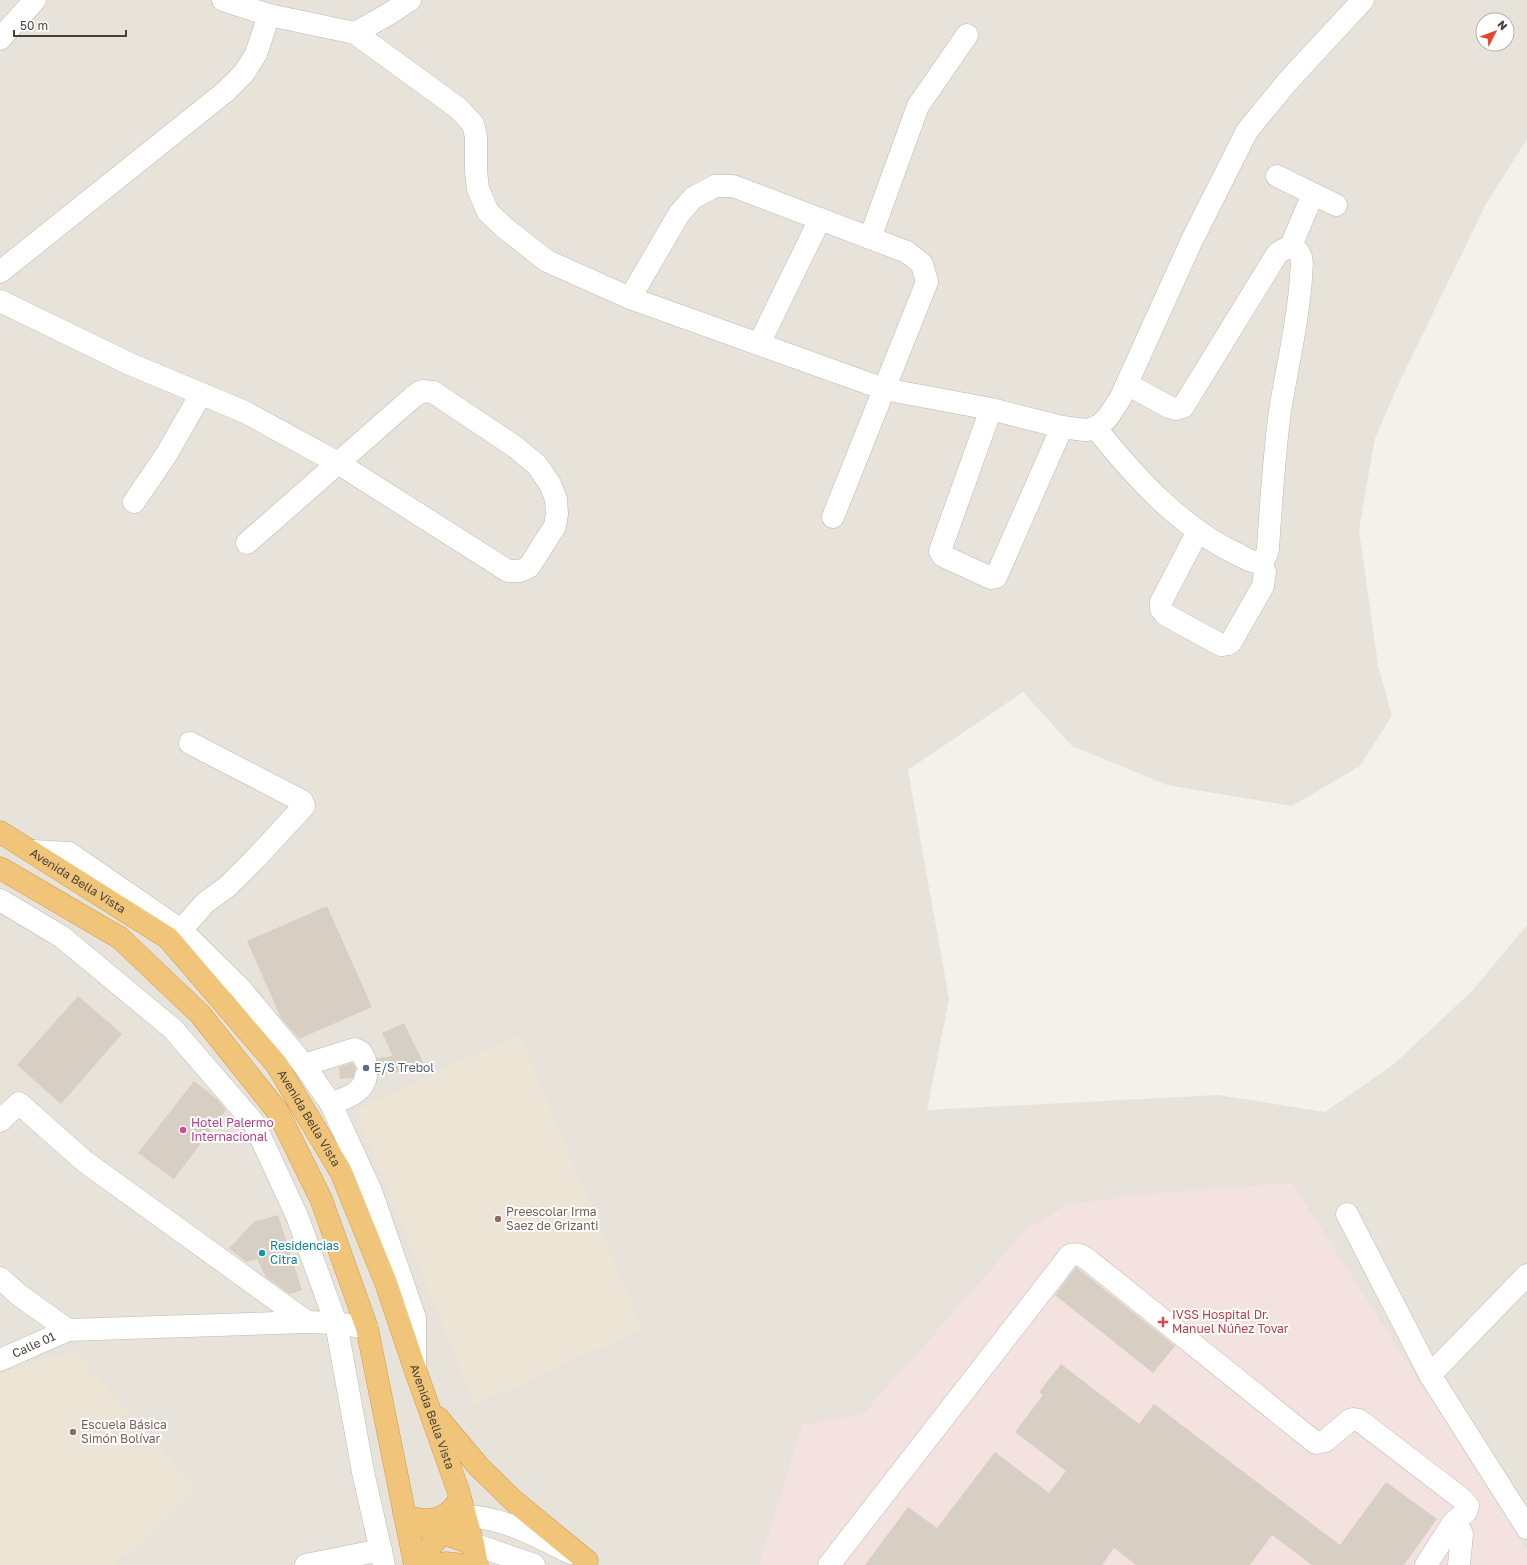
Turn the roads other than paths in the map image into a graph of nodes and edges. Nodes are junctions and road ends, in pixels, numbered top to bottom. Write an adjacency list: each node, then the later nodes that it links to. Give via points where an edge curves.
1 (35, 0): 8 (street)
2 (223, 0): 5 (street)
3 (410, 0): 6 (street)
4 (1363, 0): 19 (street, via 1288,81 1247,131 1192,240)
5 (269, 16): 6 (street); 15 (street, via 256,54 244,73 225,92)
6 (355, 33): 16 (street, via 458,108 472,124 476,137 478,189 488,212 547,261)
7 (967, 35): 13 (street, via 918,106)
8 (0, 39)
9 (1277, 176): 10 (street)
10 (1312, 194): 11 (street); 14 (street)
11 (1336, 205)
12 (820, 219): 13 (street); 16 (street, via 733,186 715,186 693,198 679,214); 18 (street)
13 (870, 238): 20 (street, via 907,252 922,264 927,282)
14 (1290, 248): 19 (street, via 1276,254 1183,407 1176,410); 30 (street, via 1296,250 1302,260 1300,293 1280,411 1268,548 1266,557)
15 (0, 272)
16 (630, 298): 18 (street)
17 (0, 301): 21 (street, via 130,364)
18 (759, 344): 20 (street)
19 (1127, 384): 24 (street, via 1108,417)
20 (884, 388): 22 (street); 27 (street)
21 (201, 394): 25 (street, via 245,412); 26 (street)
22 (991, 409): 23 (street); 23 (street, via 940,551 943,556 991,578 996,577)
23 (1062, 427): 24 (street, via 1085,430)
24 (1095, 428): 28 (street, via 1136,475)
25 (338, 463): 25 (street, via 508,571 520,571 529,567 555,526 556,499 550,484 536,465 514,446 432,392 422,391 413,396); 29 (street)
26 (134, 502)
27 (833, 517)
28 (1198, 531): 30 (street, via 1225,549 1254,563); 30 (street, via 1161,602 1161,609 1166,615 1221,645 1231,642 1263,586 1265,572)
29 (247, 543)
30 (1261, 561)
31 (190, 743): 36 (street, via 302,801 304,806 252,863 205,904)
32 (0, 832): 33 (highway, Avenida Bella Vista)
33 (33, 852): 36 (street, via 69,853); 48 (highway, Avenida Bella Vista, via 168,938 276,1065 341,1172 386,1283)
34 (0, 868): 45 (highway, Avenida Bella Vista, via 120,938 200,1014 278,1112 321,1199)
35 (0, 900): 44 (street, via 62,937 172,1029 254,1123 297,1216)
36 (181, 930): 37 (street, via 240,988)
37 (304, 1065): 38 (street); 38 (street, via 355,1049 361,1052 365,1084 358,1091)
38 (331, 1104): 48 (street, via 371,1191 415,1318)
39 (0, 1121): 43 (street, via 19,1103 90,1165)
40 (1347, 1214): 49 (street)
41 (1527, 1275): 49 (street)
42 (0, 1278): 46 (street)
43 (307, 1322): 44 (street); 46 (street)
44 (336, 1322): 45 (street); 57 (street, via 363,1472)
45 (367, 1328): 52 (highway, Avenida Bella Vista)
46 (68, 1330): 47 (street, Calle 01)
47 (0, 1360)
48 (415, 1369): 50 (highway, Avenida Bella Vista)
49 (1430, 1376): 54 (street)
50 (428, 1406): 51 (highway, Avenida Bella Vista); 58 (highway, via 479,1467 515,1502)
51 (462, 1507): 52 (highway, via 456,1505 444,1517 437,1519 414,1518); 55 (highway, via 452,1524); 56 (highway, Avenida Bella Vista); 58 (street, via 480,1516 513,1526)
52 (406, 1523): 55 (highway, via 414,1523); 61 (highway, Avenida Bella Vista)
53 (1453, 1523): 59 (street, via 1468,1509 1466,1502 1361,1421 1350,1420 1325,1441 1316,1443 1087,1259 1074,1254 1070,1255); 67 (street); 68 (street, via 1462,1534)
54 (1527, 1528)
55 (442, 1534): 56 (highway); 62 (highway, via 424,1558)
56 (473, 1544): 65 (highway, Avenida Bella Vista); 66 (street)
57 (383, 1557): 60 (street)
58 (591, 1563)
59 (832, 1564)
60 (306, 1565)
61 (415, 1565)
62 (422, 1565)
63 (437, 1565): 64 (highway)
64 (464, 1565)
65 (477, 1565)
66 (534, 1565)
67 (1426, 1565)
68 (1459, 1565)

